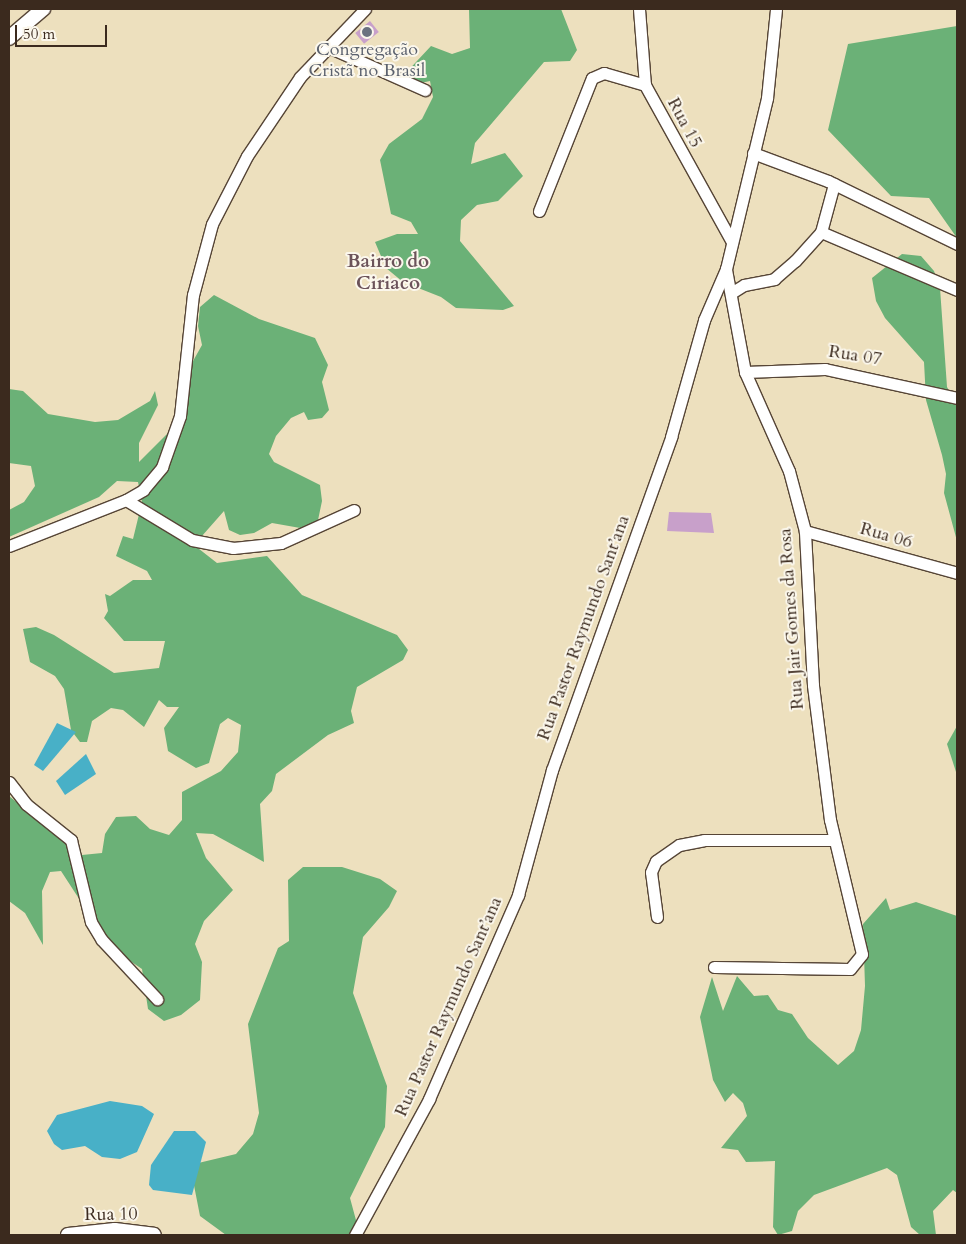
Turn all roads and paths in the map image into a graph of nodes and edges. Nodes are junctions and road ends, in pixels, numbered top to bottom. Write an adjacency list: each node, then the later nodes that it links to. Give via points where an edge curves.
1 (43, 9): 5 (street)
2 (639, 9): 7 (street, Rua 15)
3 (776, 9): 9 (street, Rua Pastor Raymundo Sant’ana, via 767,98)
4 (363, 10): 6 (street)
5 (9, 38)
6 (328, 47): 8 (street); 20 (street, via 300,77 247,156 212,224 193,295 174,440 162,467 143,490)
7 (645, 86): 11 (street, via 604,73 592,78); 13 (street, Rua 15)
8 (425, 90)
9 (753, 153): 10 (street); 13 (street, Rua Pastor Raymundo Sant’ana)
10 (834, 184): 12 (street); 14 (street)
11 (539, 211)
12 (821, 232): 16 (street); 17 (street, via 774,279 744,285)
13 (732, 242): 15 (street, Rua Pastor Raymundo Sant’ana)
14 (957, 244)
15 (726, 269): 17 (street, Rua Jair Gomes da Rosa); 32 (street, Rua Pastor Raymundo Sant’ana, via 704,320 671,437 552,770 518,895 429,1099)
16 (957, 290)
17 (730, 293): 18 (street, Rua Jair Gomes da Rosa)
18 (745, 372): 19 (street, Rua 07, via 825,369); 22 (street, Rua Jair Gomes da Rosa, via 789,471)
19 (957, 398)
20 (126, 500): 21 (street, via 192,540 233,548 281,543); 23 (street)
21 (354, 510)
22 (806, 531): 24 (street, Rua 06); 26 (street, Rua Jair Gomes da Rosa, via 813,685)
23 (9, 546)
24 (957, 573)
25 (9, 782): 29 (street, via 26,804 71,840 91,922 102,940)
26 (834, 840): 27 (street, via 704,840 679,845 660,857 651,872); 28 (street, Rua Jair Gomes da Rosa, via 862,954 857,966)
27 (657, 917)
28 (714, 967)
29 (157, 999)
30 (68, 1235): 31 (street, Rua 10, via 115,1230)
31 (154, 1235)
32 (355, 1235)

